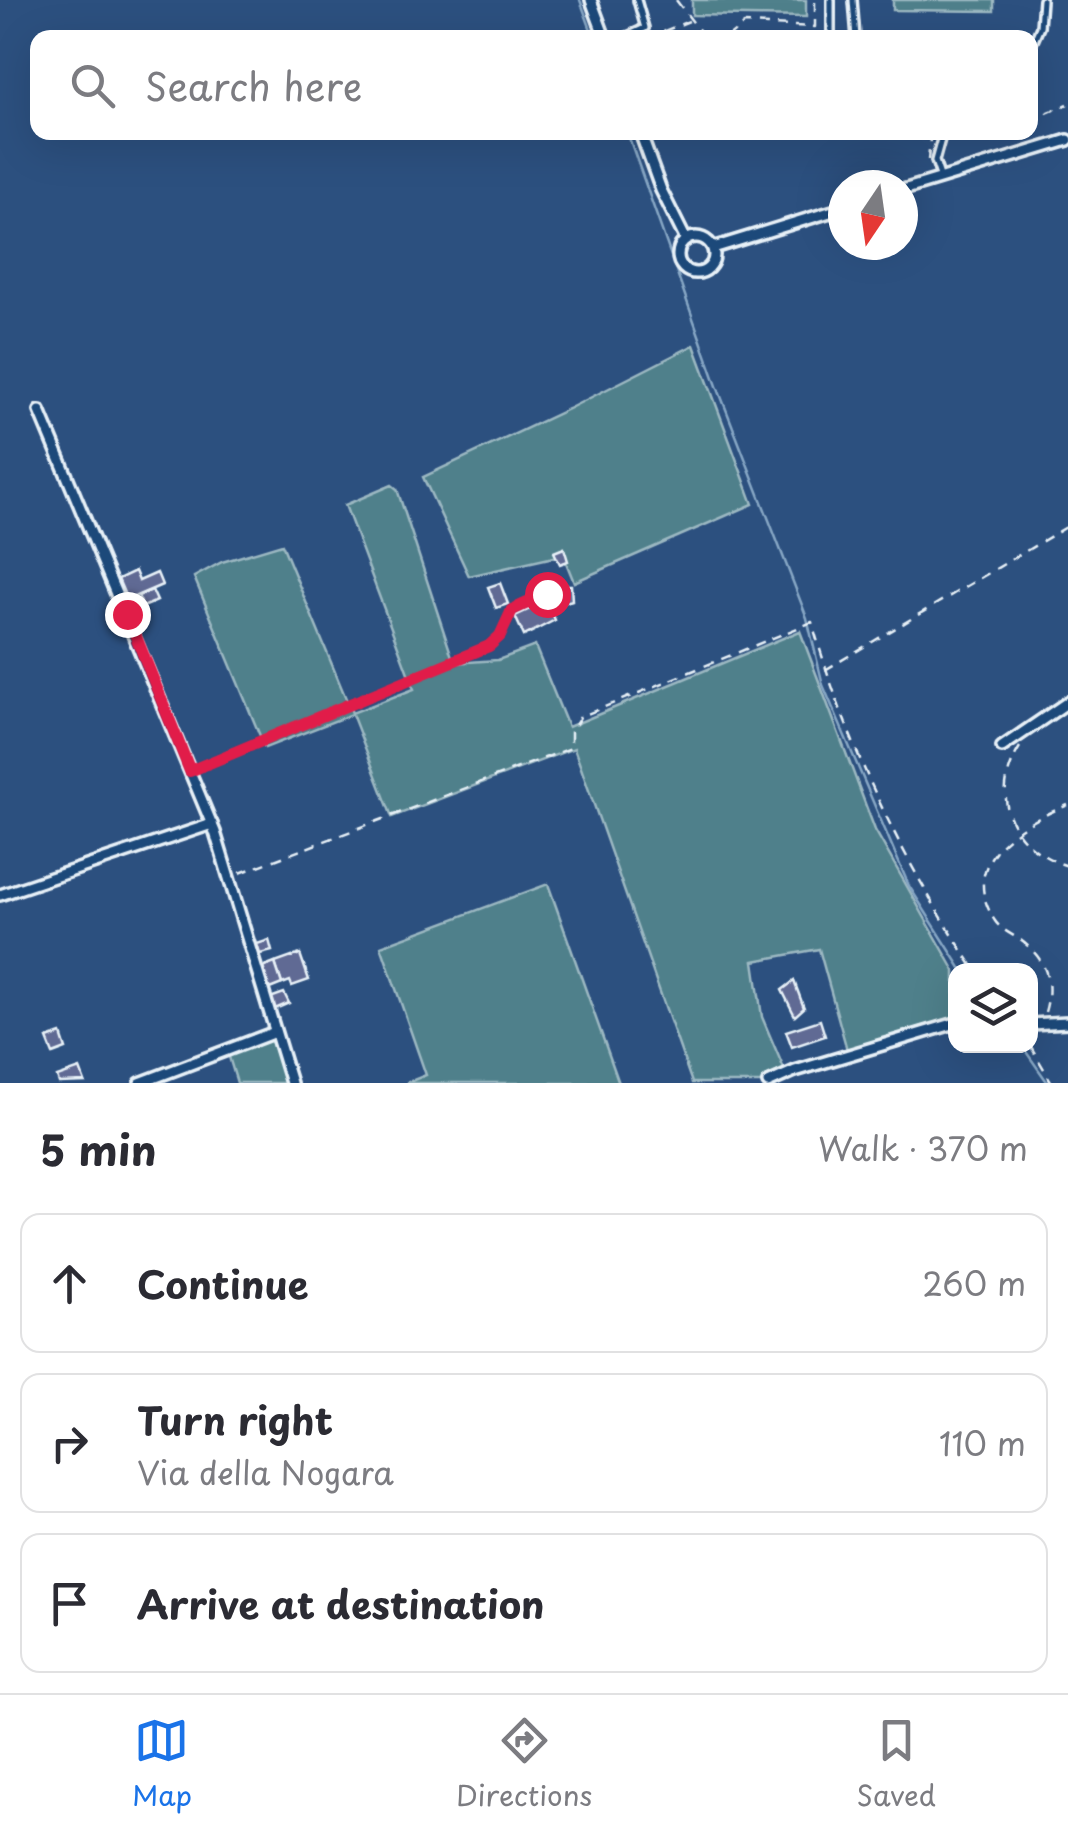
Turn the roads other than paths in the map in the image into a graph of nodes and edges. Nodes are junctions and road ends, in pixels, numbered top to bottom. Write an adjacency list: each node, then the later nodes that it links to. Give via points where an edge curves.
1 (591, 0): 6 (street)
2 (831, 0): 8 (lane)
3 (853, 0): 9 (lane)
4 (1042, 0): 10 (lane)
5 (636, 2): 7 (lane)
6 (602, 30)
7 (641, 30)
8 (832, 30)
9 (855, 30)
10 (1038, 32)
11 (643, 140): 17 (street)
12 (942, 140): 14 (lane, via 935,161)
13 (1068, 140): 14 (street)
14 (941, 179): 15 (street)
15 (918, 186)
16 (828, 213): 18 (street)
17 (686, 240): 18 (street, via 700,238); 18 (street, via 678,258 689,272 707,270)
18 (713, 248)
19 (40, 411): 22 (street)
20 (1068, 702): 21 (street)
21 (1002, 747)
22 (212, 824): 23 (street); 27 (street)
23 (0, 896)
24 (1068, 1022): 26 (street)
25 (948, 1025): 30 (street)
26 (1038, 1025)
27 (275, 1032): 28 (street); 29 (street)
28 (140, 1083)
29 (291, 1083)
30 (768, 1083)

